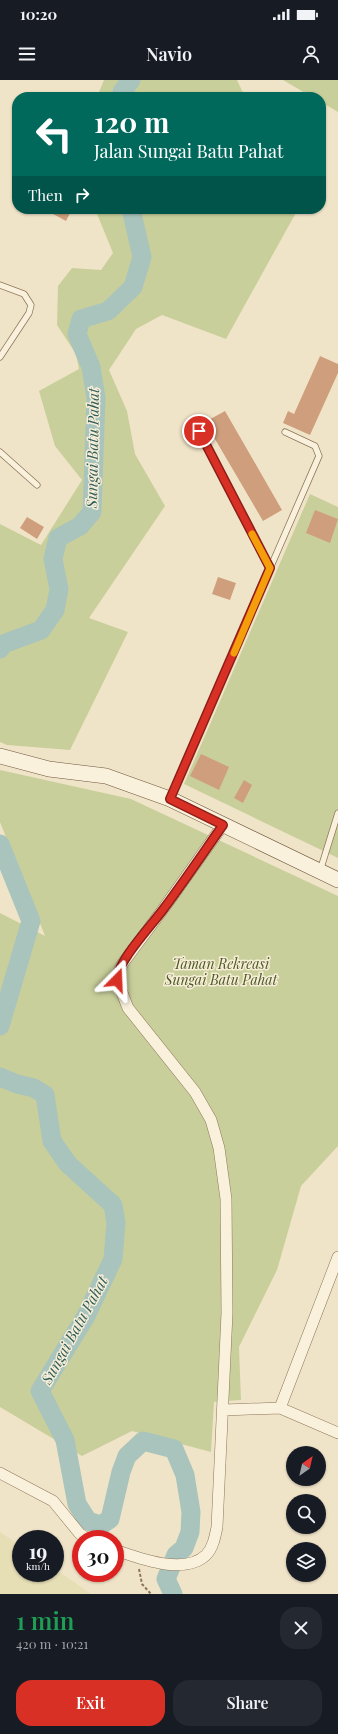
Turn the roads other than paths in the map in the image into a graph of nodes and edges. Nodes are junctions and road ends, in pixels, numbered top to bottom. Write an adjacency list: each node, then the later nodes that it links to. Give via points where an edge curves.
1 (0, 285): 2 (lane, via 24,294 31,305 29,313)
2 (0, 358)
3 (199, 431): 7 (lane)
4 (285, 432): 7 (lane, via 315,446 319,456)
5 (0, 452): 6 (lane)
6 (36, 485)
7 (270, 568): 9 (lane)
8 (0, 756): 9 (street, via 49,769 106,776)
9 (170, 799): 11 (street)
10 (338, 813): 12 (lane)
11 (223, 825): 12 (street); 16 (street, via 123,964 117,980 128,1008 195,1092 215,1130 226,1199 227,1313)
12 (320, 871): 13 (street)
13 (338, 880)
14 (338, 1257): 15 (street)
15 (280, 1408): 16 (street); 17 (street)
16 (224, 1410): 20 (street, via 217,1527 206,1555 199,1561 181,1566)
17 (338, 1433)
18 (0, 1473): 19 (street, via 53,1502)
19 (77, 1530)
20 (124, 1553)

